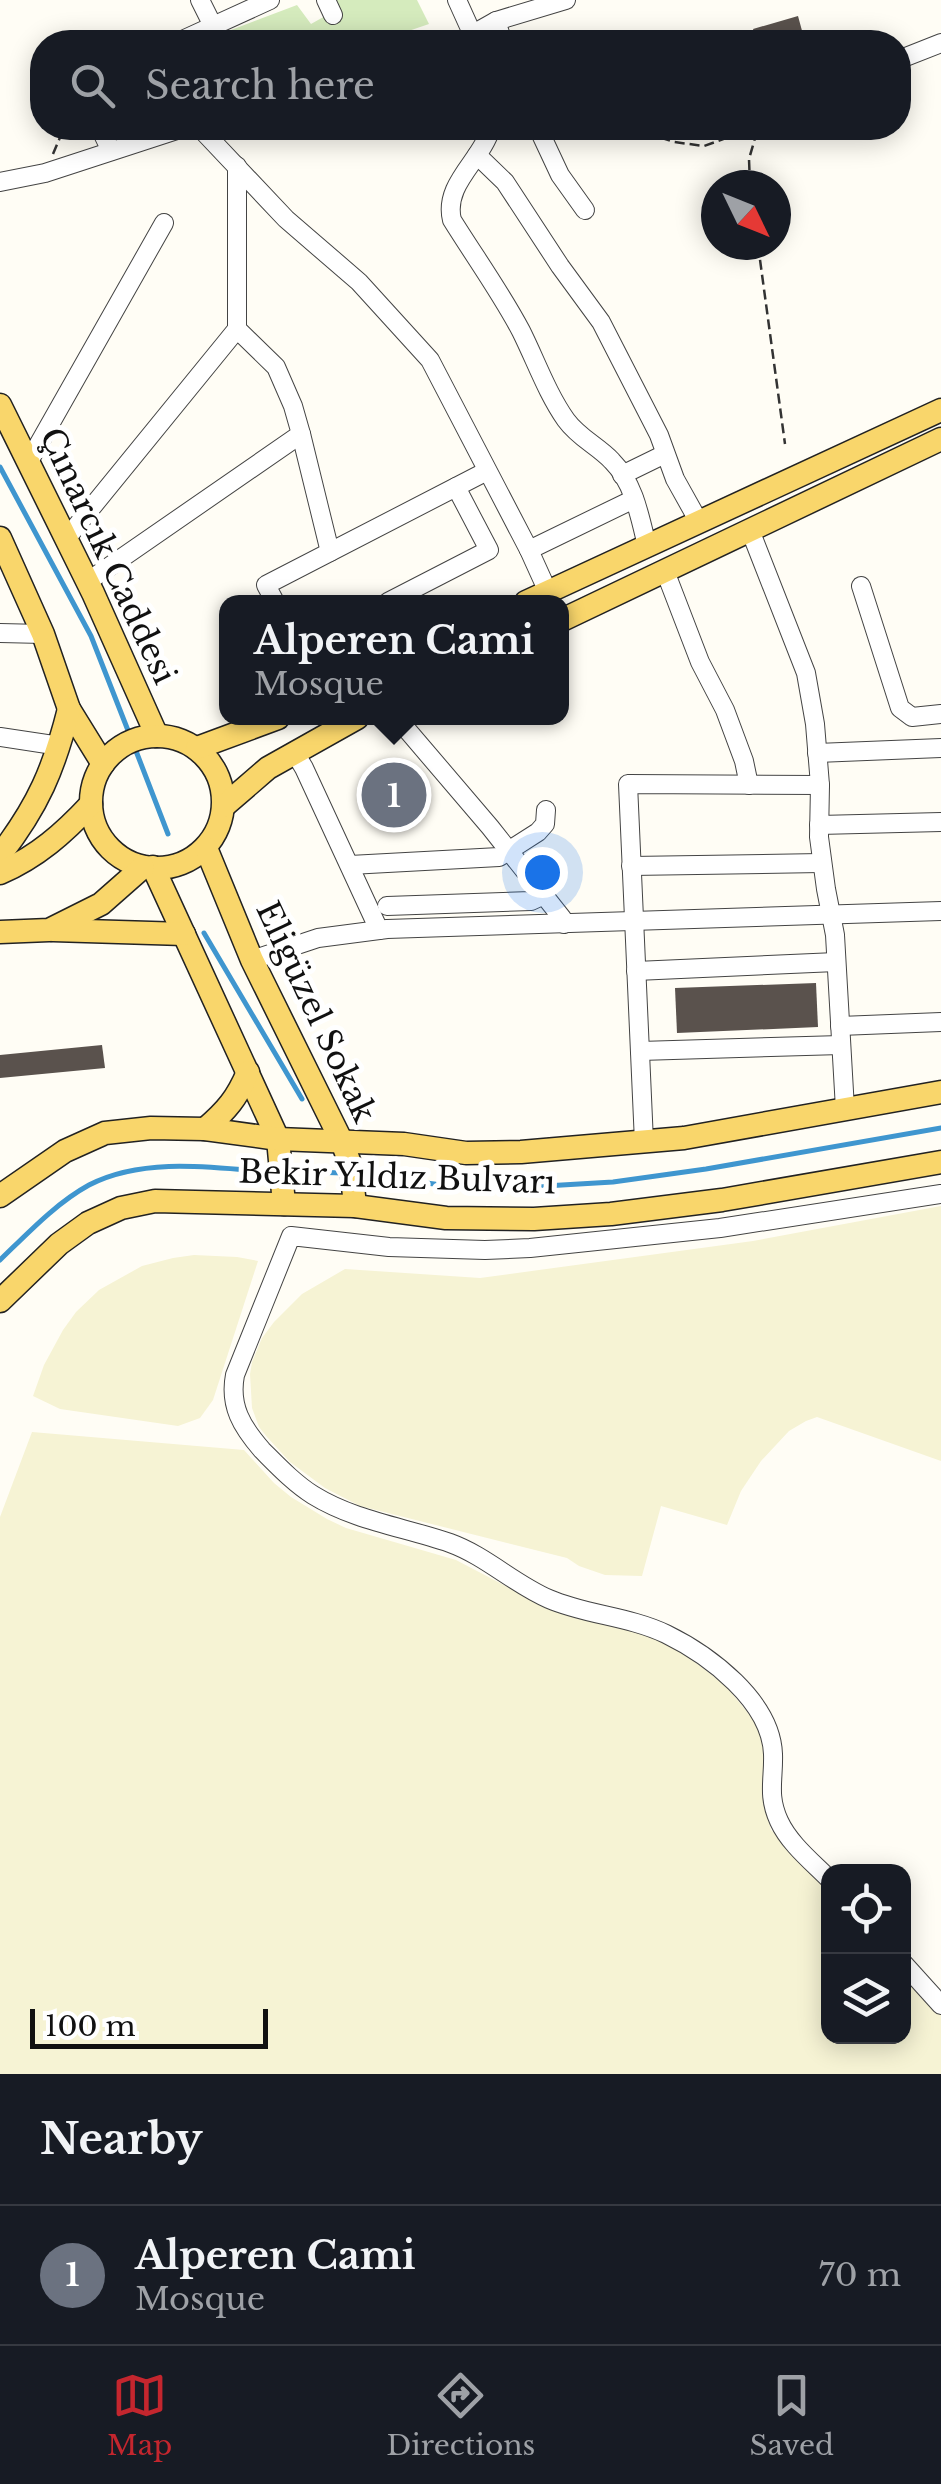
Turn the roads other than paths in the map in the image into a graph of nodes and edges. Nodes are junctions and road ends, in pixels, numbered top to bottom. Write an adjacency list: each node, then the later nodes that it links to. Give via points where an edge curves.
1 (200, 0): 6 (street)
2 (270, 0): 7 (street)
3 (457, 0): 8 (street)
4 (566, 0): 5 (street)
5 (496, 21): 9 (street); 10 (street)
6 (215, 30)
7 (223, 30)
8 (471, 30)
9 (485, 30)
10 (499, 30)
11 (941, 43): 12 (street)
12 (911, 55)
13 (106, 140): 18 (street)
14 (145, 140): 18 (street)
15 (212, 140): 20 (street)
16 (487, 140): 19 (street)
17 (544, 140): 22 (street)
18 (111, 151): 21 (street)
19 (477, 156): 29 (street, via 505,182 601,322); 32 (street, via 452,194 452,220 503,299 566,420)
20 (237, 166): 24 (street); 31 (street, via 430,360)
21 (0, 182)
22 (585, 210)
23 (164, 223): 30 (street)
24 (236, 329): 27 (street, via 276,368); 38 (street)
25 (0, 405): 30 (main road, Çınarcık Caddesi)
26 (941, 410): 35 (main road)
27 (301, 434): 41 (street); 43 (street)
28 (941, 438): 36 (main road)
29 (665, 454): 32 (street); 35 (street)
30 (28, 463): 38 (main road, Çınarcık Caddesi)
31 (487, 471): 33 (street); 40 (street)
32 (622, 475): 34 (street)
33 (456, 487): 41 (street); 46 (street, via 488,550)
34 (634, 499): 39 (street); 40 (street)
35 (699, 522): 39 (main road)
36 (750, 530): 42 (main road); 63 (street, via 806,673)
37 (0, 538): 51 (main road)
38 (66, 540): 43 (main road, Çınarcık Caddesi)
39 (647, 546): 48 (main road)
40 (528, 550): 47 (street)
41 (330, 552): 45 (street, via 266,585)
42 (664, 571): 49 (main road); 65 (street, via 725,710)
43 (88, 582): 57 (main road, Çınarcık Caddesi)
44 (861, 586): 53 (street, via 900,708 912,717)
45 (271, 595)
46 (401, 595)
47 (536, 595)
48 (543, 595)
49 (569, 617)
50 (0, 633): 51 (street)
51 (43, 634): 52 (main road)
52 (69, 709): 59 (main road); 64 (main road)
53 (941, 714)
54 (259, 725): 60 (main road)
55 (345, 725): 62 (main road)
56 (404, 725): 73 (street)
57 (157, 736): 60 (main road); 64 (main road, via 136,739)
58 (0, 737): 59 (street)
59 (60, 746): 74 (main road, via 23,826)
60 (196, 748): 68 (main road, via 212,764)
61 (941, 748): 63 (street)
62 (295, 753): 68 (main road); 76 (street)
63 (816, 753): 66 (street)
64 (103, 764): 67 (main road)
65 (749, 785): 66 (street); 77 (street, via 628,784)
66 (820, 785): 71 (street)
67 (91, 804): 78 (main road, via 105,843); 79 (main road, via 38,854)
68 (224, 806): 72 (main road)
69 (546, 810): 73 (street, via 546,824)
70 (941, 822): 71 (street)
71 (819, 824): 75 (street)
72 (206, 848): 78 (main road, via 166,868); 90 (main road, Eligüzel Sokak)
73 (510, 852): 76 (street, via 499,858); 80 (street)
74 (0, 855)
75 (822, 862): 77 (street); 83 (street)
76 (350, 865): 87 (street)
77 (632, 866): 84 (street)
78 (148, 867): 86 (main road, via 101,904); 89 (main road)
79 (0, 873)
80 (544, 895): 81 (street, via 531,901); 85 (street)
81 (387, 906)
82 (941, 912): 83 (street)
83 (832, 916): 84 (street); 91 (street)
84 (634, 922): 85 (street); 92 (street)
85 (564, 924): 87 (street)
86 (49, 930): 88 (main road); 89 (main road)
87 (379, 930): 90 (street, via 318,938)
88 (0, 932)
89 (184, 934): 96 (main road)
90 (252, 960): 101 (main road, Eligüzel Sokak)
91 (836, 962): 92 (street); 94 (street)
92 (636, 971): 95 (street)
93 (941, 1022): 94 (street)
94 (840, 1035): 95 (street); 98 (street)
95 (640, 1051): 102 (street)
96 (248, 1072): 99 (main road, via 238,1096); 100 (main road)
97 (941, 1092): 98 (main road, Bekir Yıldız Bulvarı)
98 (846, 1109): 102 (main road, Bekir Yıldız Bulvarı)
99 (205, 1129): 100 (main road, Bekir Yıldız Bulvarı); 104 (main road, Bekir Yıldız Bulvarı, via 105,1133)
100 (278, 1139): 101 (main road, Bekir Yıldız Bulvarı); 106 (main road)
101 (342, 1142): 102 (main road, Bekir Yıldız Bulvarı, via 466,1153); 107 (main road, Eligüzel Sokak)
102 (644, 1142)
103 (941, 1162): 107 (main road, Bekir Yıldız Bulvarı, via 722,1200 572,1216 446,1218)
104 (1, 1192)
105 (941, 1194): 108 (street, via 530,1248 389,1247)
106 (284, 1204): 107 (main road, Bekir Yıldız Bulvarı); 108 (street); 109 (main road, Bekir Yıldız Bulvarı, via 172,1200 121,1208 74,1233)
107 (355, 1206)
108 (291, 1236): 110 (street, via 235,1375 236,1414 254,1441 295,1482 332,1506 453,1544 540,1595 648,1626 712,1664 765,1719 778,1820)
109 (0, 1301)
110 (821, 1871)
111 (911, 1972): 112 (street)
112 (941, 2005)

